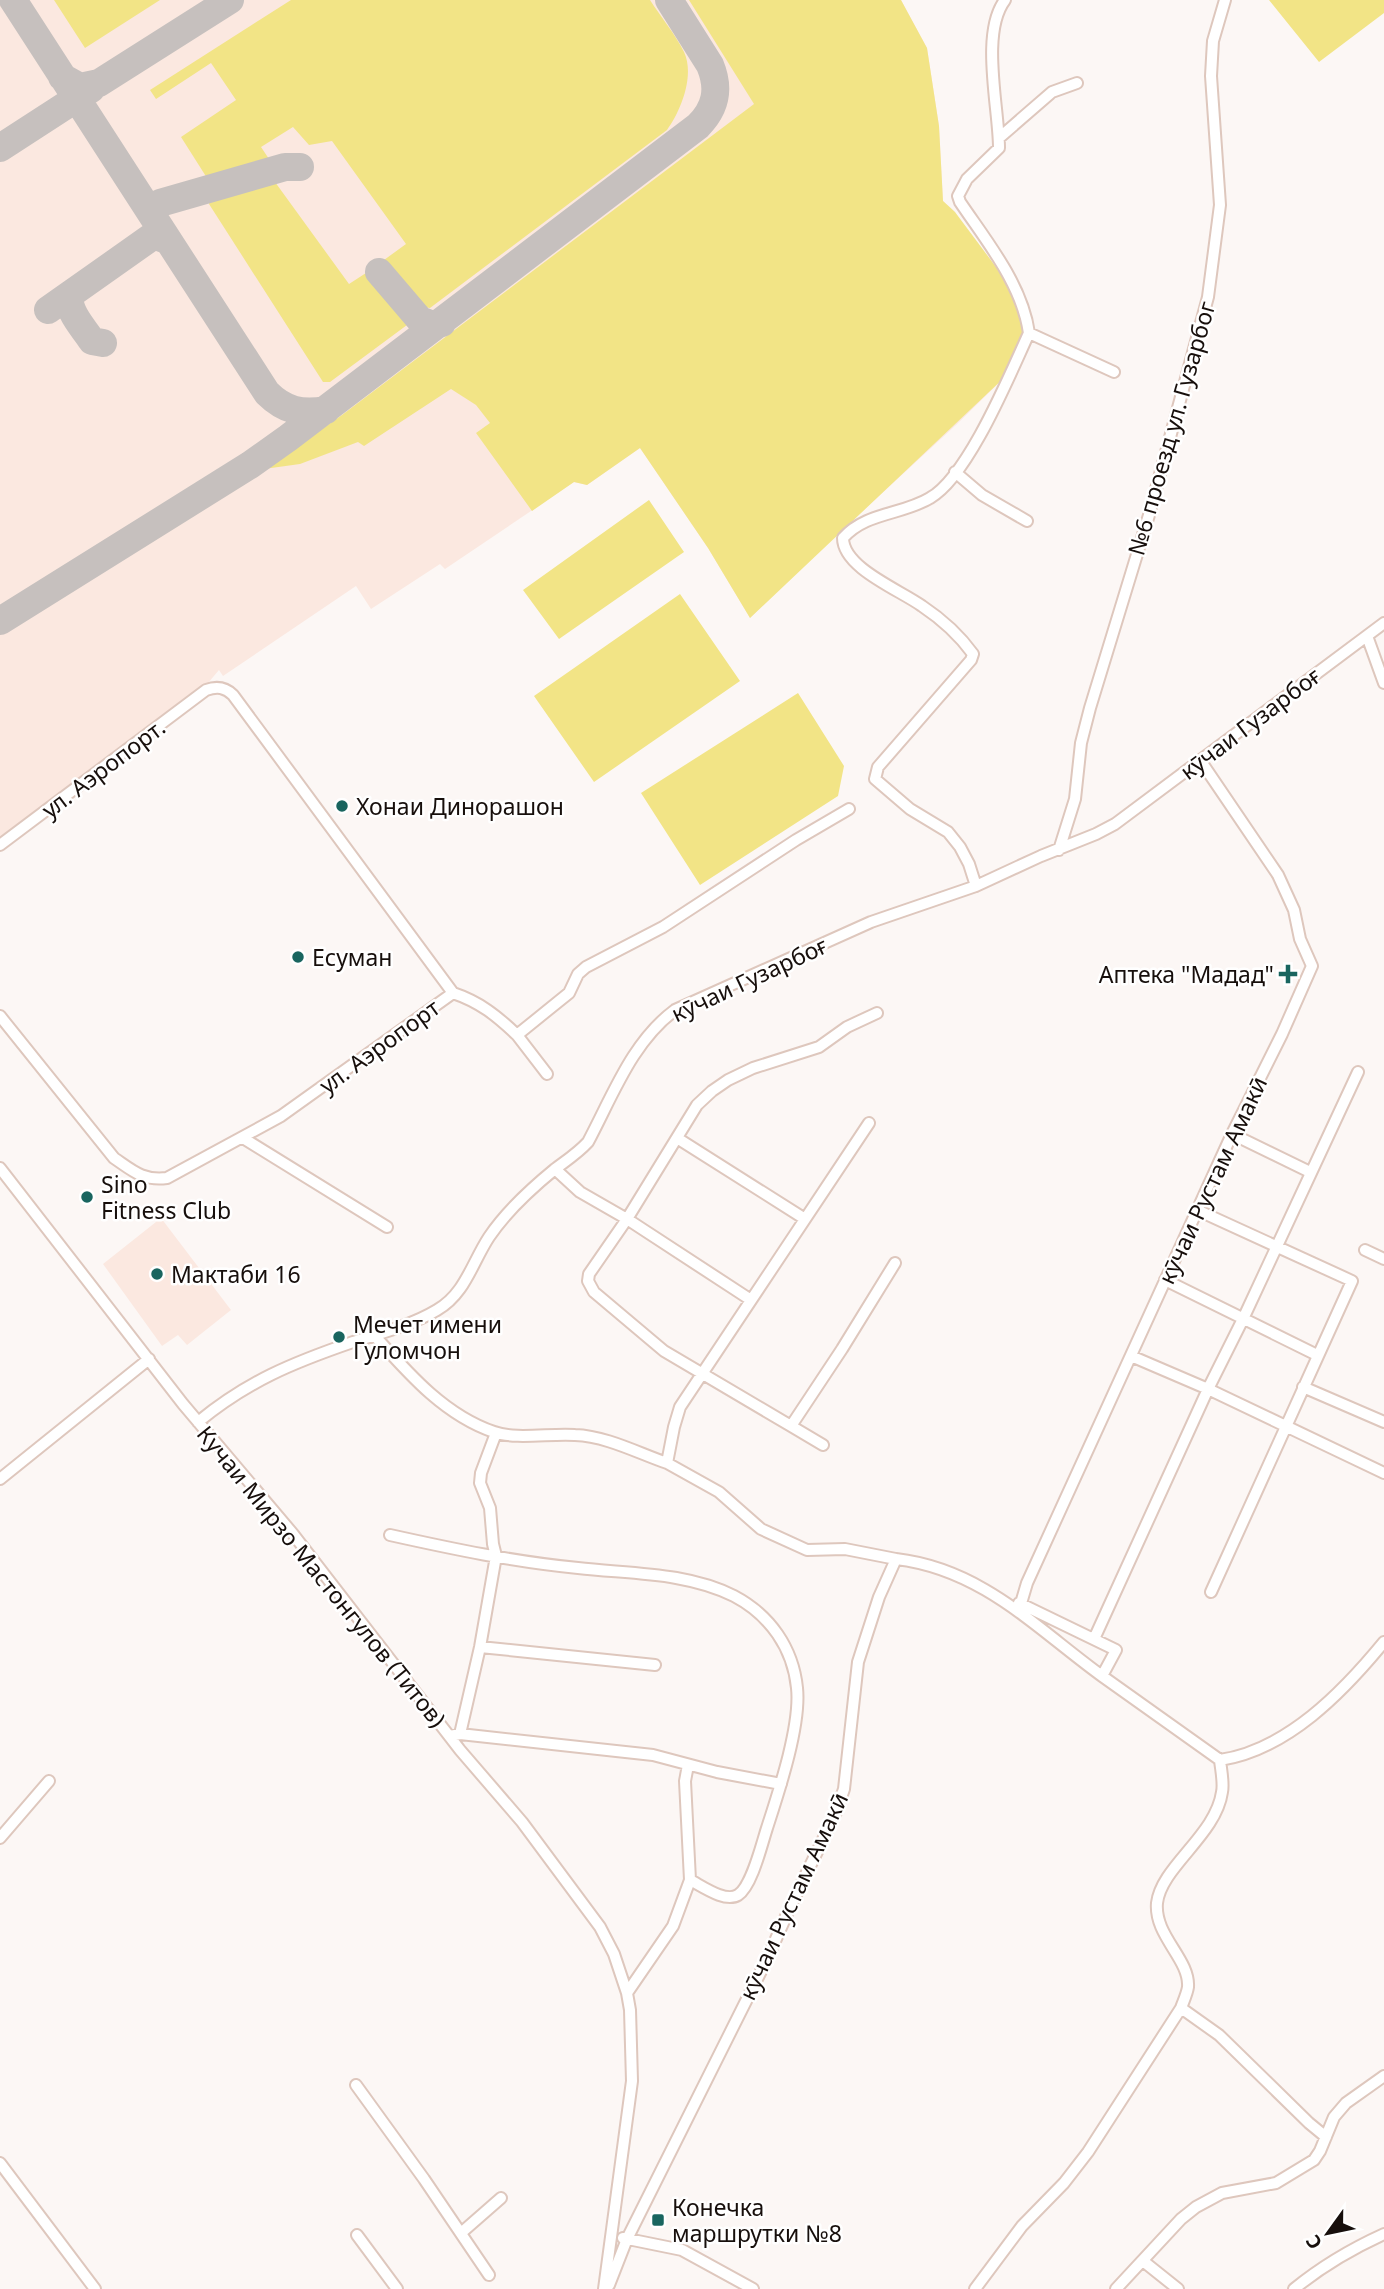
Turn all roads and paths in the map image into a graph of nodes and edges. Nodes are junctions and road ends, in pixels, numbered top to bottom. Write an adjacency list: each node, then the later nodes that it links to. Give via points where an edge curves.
1 (1005, 0): 4 (street, via 997,14 992,50)
2 (1225, 0): 16 (street, №6 проезд ул. Гузарбог, via 1213,41 1220,205 1208,297 1090,708 1075,799)
3 (1077, 83): 4 (street, via 1052,92)
4 (999, 138): 5 (street, via 999,148 967,179 958,196 1020,297)
5 (1029, 333): 6 (street); 7 (street, via 969,455)
6 (1114, 372)
7 (955, 472): 8 (street); 17 (street, via 930,498 856,526 843,538 843,545 857,564 923,606 973,654 878,767 875,779 948,832 969,864)
8 (1027, 522)
9 (1384, 623): 10 (street, кӯчаи Гузарбоғ)
10 (1367, 636): 11 (street); 13 (street, кӯчаи Гузарбоғ)
11 (1384, 683)
12 (206, 690): 15 (street, ул. Аэропорт.); 18 (street, ул. Аэропорт, via 222,688 233,695)
13 (1200, 760): 16 (street, кӯчаи Гузарбоғ, via 1115,824); 25 (street, кӯчаи Рустам Амакӣ, via 1278,875 1312,966)
14 (849, 809): 21 (street, via 663,928 586,967 569,992)
15 (0, 845)
16 (1059, 850): 17 (street, кӯчаи Гузарбоғ)
17 (976, 886): 29 (street, кӯчаи Гузарбоғ, via 872,922 675,1010 635,1051 588,1142)
18 (453, 993): 21 (street, via 494,1013); 26 (street, ул. Аэропорт)
19 (877, 1013): 27 (street, via 847,1027 819,1048 728,1080 697,1105)
20 (0, 1016): 26 (street, ул. Аэропорт, via 114,1157 138,1174 152,1180 167,1178)
21 (517, 1035): 23 (street)
22 (1358, 1072): 30 (street)
23 (547, 1074)
24 (869, 1123): 33 (street)
25 (1232, 1134): 30 (street); 31 (street, кӯчаи Рустам Амакӣ)
26 (243, 1138): 34 (street)
27 (677, 1138): 32 (street); 33 (street)
28 (0, 1168): 45 (street, Кучаи Мирзо Мастонгулов (Титов))
29 (555, 1170): 32 (street, via 580,1192); 42 (street, кӯчаи Гузарбоғ, via 489,1236 452,1299 428,1315)
30 (1310, 1172): 35 (street)
31 (1197, 1210): 35 (street); 39 (street, кӯчаи Рустам Амакӣ)
32 (627, 1219): 40 (street); 46 (street, via 589,1274 590,1286 664,1351)
33 (805, 1219): 40 (street)
34 (387, 1227)
35 (1276, 1246): 41 (street); 43 (street, via 1352,1281)
36 (1365, 1250): 37 (street)
37 (1384, 1259)
38 (895, 1263): 51 (street)
39 (1165, 1280): 41 (street); 44 (street, кӯчаи Рустам Амакӣ)
40 (751, 1300): 46 (street)
41 (1243, 1319): 43 (street); 48 (street)
42 (373, 1335): 49 (street, кӯчаи Гузарбоғ, via 258,1379); 53 (street, via 418,1384 458,1414)
43 (1317, 1355): 47 (street)
44 (1131, 1356): 48 (street); 62 (street, кӯчаи Рустам Амакӣ)
45 (149, 1359): 49 (street, Кучаи Мирзо Мастонгулов (Титов)); 57 (street)
46 (702, 1374): 51 (street); 55 (street, via 680,1407)
47 (1303, 1387): 50 (street); 52 (street)
48 (1208, 1389): 52 (street); 63 (street)
49 (198, 1422): 68 (street, Кучаи Мирзо Мастонгулов (Титов))
50 (1384, 1422)
51 (791, 1426): 54 (street)
52 (1286, 1426): 56 (street); 61 (street)
53 (496, 1433): 55 (street, via 576,1434); 59 (street, via 480,1483 491,1508)
54 (823, 1445)
55 (667, 1464): 60 (street, via 719,1492 761,1528 807,1550 845,1549)
56 (1384, 1473)
57 (0, 1479)
58 (390, 1535): 59 (street)
59 (496, 1556): 65 (street); 72 (street, via 667,1576 734,1596 760,1613 779,1634 798,1689)
60 (895, 1559): 62 (street, via 943,1569); 86 (street, кӯчаи Рустам Амакӣ, via 858,1662 844,1789 835,1815)
61 (1211, 1592)
62 (1019, 1606): 63 (street); 67 (street)
63 (1094, 1639): 67 (street, via 1116,1650)
64 (1384, 1642): 69 (street, via 1340,1691 1278,1740 1254,1752)
65 (480, 1647): 66 (street); 68 (street)
66 (655, 1665)
67 (1102, 1676): 69 (street)
68 (455, 1735): 70 (street, via 653,1755); 75 (street, Кучаи Мирзо Мастонгулов (Титов), via 460,1750 522,1822 600,1927)
69 (1220, 1760): 76 (street, via 1223,1792 1210,1824 1164,1883 1157,1902 1159,1920 1185,1970 1188,1988)
70 (688, 1765): 72 (street); 74 (street)
71 (48, 1781): 73 (street)
72 (781, 1784): 74 (street, via 744,1890 738,1896 724,1897)
73 (0, 1838)
74 (690, 1880): 75 (street, via 673,1926)
75 (626, 1993): 85 (street, Кучаи Мирзо Мастонгулов (Титов), via 632,2081)
76 (1181, 2008): 79 (street, via 1219,2035); 93 (street, via 1088,2152 1022,2225)
77 (1384, 2076): 79 (street, via 1346,2103)
78 (356, 2085): 82 (street)
79 (1325, 2137): 87 (street, via 1314,2160 1276,2183 1222,2193 1196,2207)
80 (0, 2164): 89 (street)
81 (501, 2198): 82 (street)
82 (461, 2233): 88 (street)
83 (1384, 2234): 96 (street, via 1347,2251)
84 (356, 2235): 90 (street)
85 (612, 2236): 86 (street); 91 (street, Кучаи Мирзо Мастонгулов (Титов))
86 (627, 2239): 91 (street, кӯчаи Рустам Амакӣ); 92 (street, via 682,2250)
87 (1143, 2261): 94 (street); 95 (street)
88 (489, 2275)
89 (95, 2289)
90 (397, 2289)
91 (606, 2289)
92 (753, 2289)
93 (975, 2289)
94 (1116, 2289)
95 (1178, 2289)
96 (1294, 2289)

